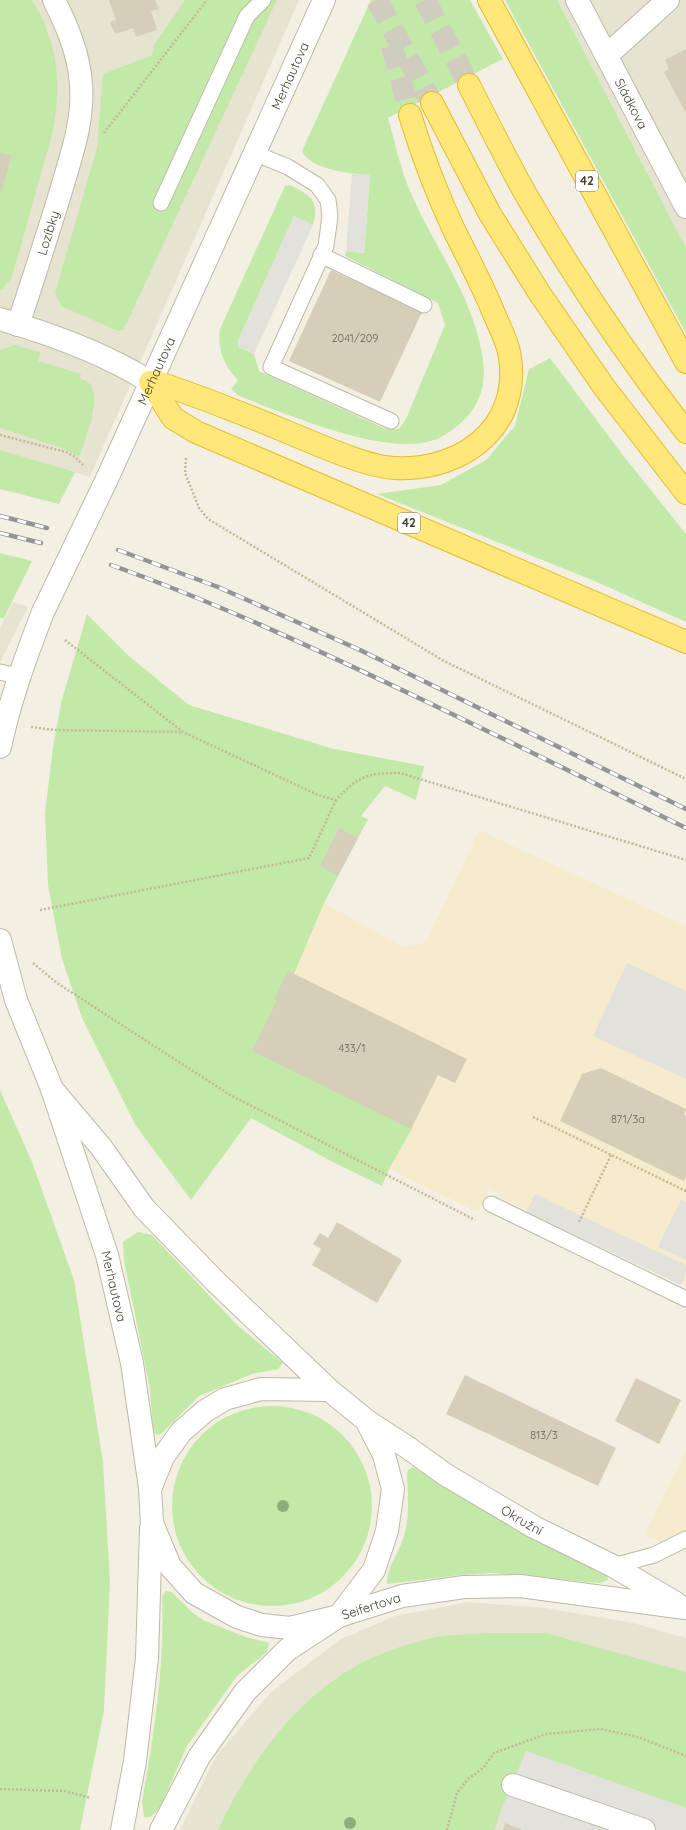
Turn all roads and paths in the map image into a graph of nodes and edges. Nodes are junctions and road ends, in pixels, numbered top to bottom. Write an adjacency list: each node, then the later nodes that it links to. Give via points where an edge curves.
1 (54, 0): 12 (street, Lozíbky, via 68,28 80,70 81,99)
2 (208, 0): 12 (path, via 104,133)
3 (263, 0): 14 (lane, via 247,16)
4 (324, 0): 13 (street, Merhautova)
5 (488, 0): 19 (highway, 42)
6 (576, 0): 8 (street, Sládkova)
7 (668, 0): 8 (street)
8 (606, 56): 15 (street, Sládkova)
9 (469, 85): 22 (highway, via 525,192 576,276 637,369)
10 (432, 103): 26 (highway, via 490,214 540,294 604,388)
11 (410, 114): 20 (highway, via 431,178 482,284 509,353 509,396 505,410 485,438 467,452 447,460 414,468 394,468 373,464 210,400 157,382)
12 (75, 142): 18 (street, Lozíbky, via 46,240)
13 (254, 153): 16 (lane, via 288,167 317,185 328,200 330,216 326,246); 20 (street, Merhautova)
14 (161, 203)
15 (686, 207)
16 (321, 255): 17 (lane); 21 (lane, via 271,367)
17 (424, 305)
18 (9, 322): 20 (street, Lozíbky, via 107,358)
19 (686, 362)
20 (150, 382): 28 (highway, 42, via 173,418 196,432); 29 (street, Merhautova, bridge, via 43,612)
21 (391, 421)
22 (686, 432)
23 (0, 435): 25 (path, via 66,452)
24 (186, 458): 33 (path, via 185,473 199,508 208,519 444,661)
25 (84, 467)
26 (686, 493)
27 (65, 640): 31 (path)
28 (686, 642)
29 (9, 674): 32 (street, Merhautova)
30 (31, 727): 31 (path, via 55,730)
31 (184, 732): 34 (path, via 318,795)
32 (0, 746)
33 (686, 779)
34 (336, 800): 35 (path, via 352,784 372,774 400,773); 36 (path, via 308,858)
35 (686, 860)
36 (40, 910)
37 (0, 940): 39 (street, Merhautova, via 16,1000)
38 (28, 959): 43 (path, via 57,983 230,1095 481,1224)
39 (52, 1089): 46 (street, Merhautova, via 101,1147 144,1208 216,1282); 48 (street, Merhautova, via 107,1256 132,1363)
40 (533, 1117): 41 (path)
41 (611, 1155): 42 (path); 44 (path)
42 (686, 1191)
43 (490, 1204): 44 (lane)
44 (570, 1242): 45 (lane)
45 (686, 1299)
46 (329, 1390): 47 (street, Okružní); 48 (street, via 261,1388 224,1399 205,1411 181,1432 163,1457)
47 (366, 1420): 51 (street, Okružní, via 446,1475 534,1527); 53 (street, via 384,1455 393,1489 387,1531 374,1570)
48 (150, 1489): 49 (street, Merhautova)
49 (152, 1523): 53 (street, via 170,1566 194,1593 237,1617 262,1625 290,1628); 58 (street, via 147,1658 135,1761)
50 (686, 1540): 51 (lane, via 654,1555)
51 (613, 1566): 52 (street, Okružní)
52 (685, 1608): 53 (street, Seifertova, via 520,1586 464,1587 402,1596)
53 (339, 1616): 59 (street, Seifertova, via 287,1650 245,1692 199,1757)
54 (686, 1756): 60 (path, via 638,1737 600,1729 546,1734 494,1753 483,1768 468,1779 457,1793)
55 (512, 1784): 61 (street)
56 (0, 1790): 57 (path, via 64,1791)
57 (91, 1798)
58 (122, 1830)
59 (161, 1830)
60 (447, 1830)
61 (644, 1830)

